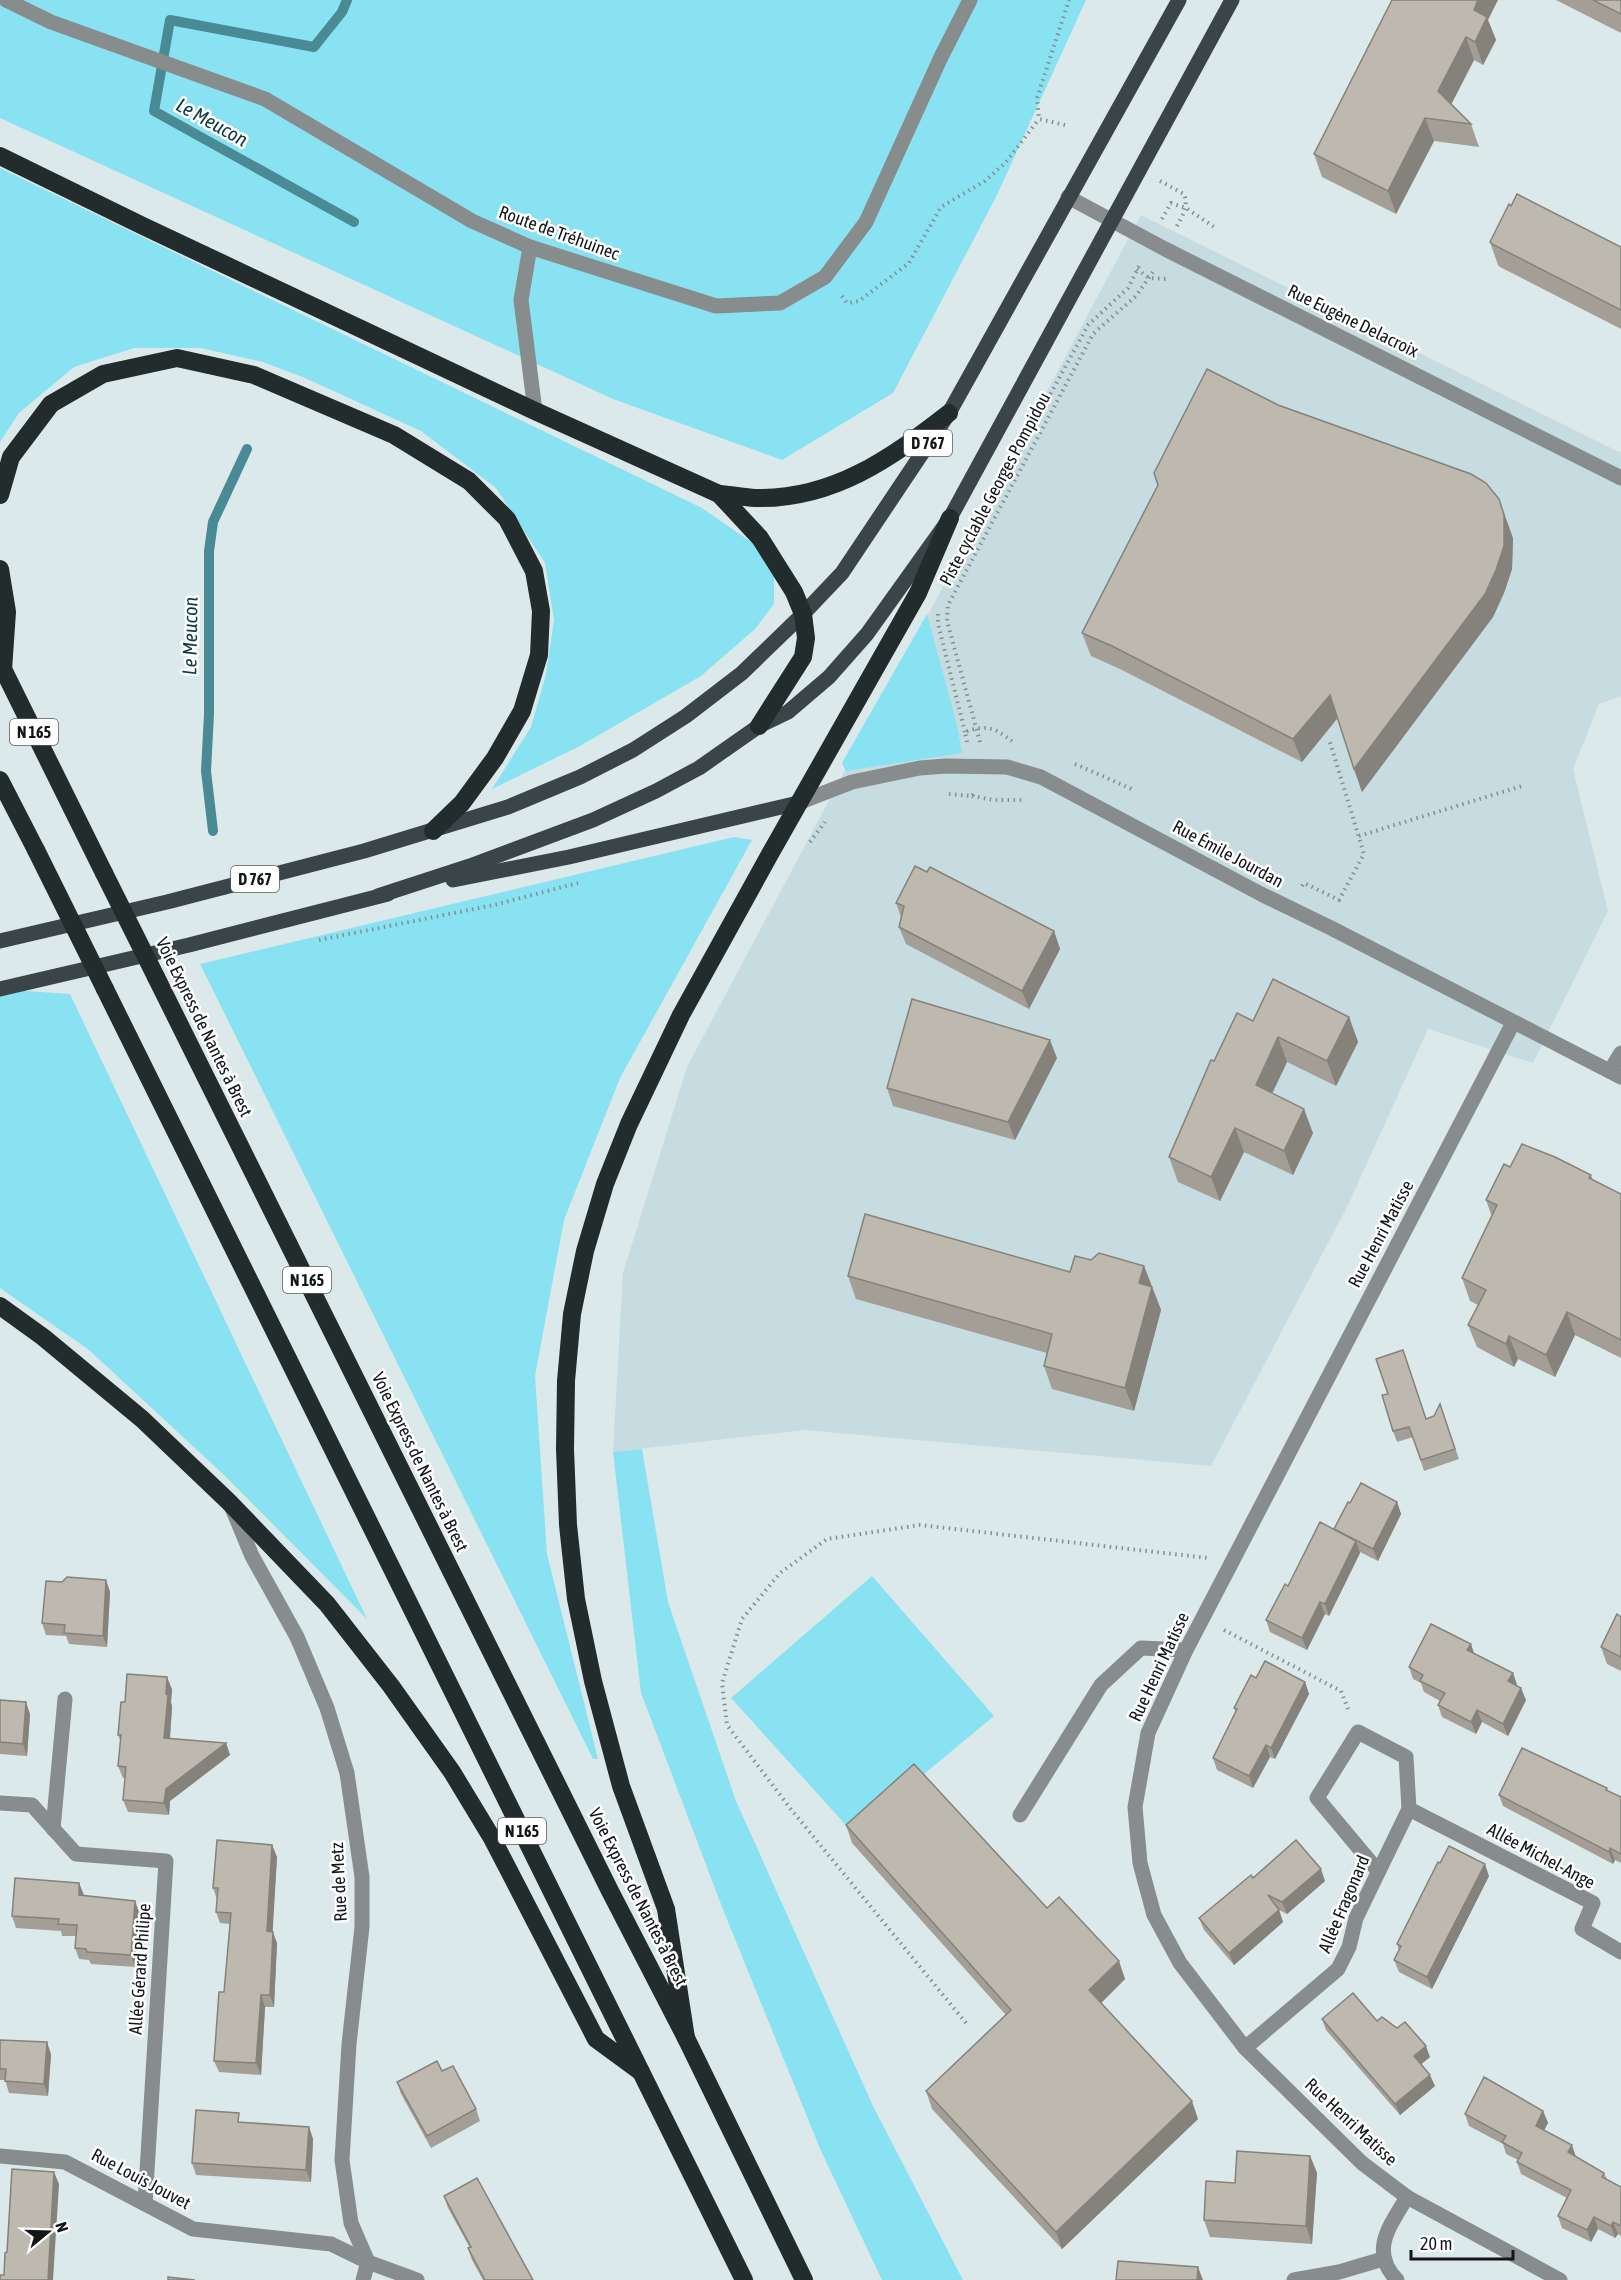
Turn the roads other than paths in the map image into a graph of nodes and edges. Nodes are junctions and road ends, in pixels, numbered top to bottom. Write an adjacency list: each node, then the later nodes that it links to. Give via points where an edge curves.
1 (6, 0): 8 (street, Route de Tréhuinec, via 51,22 265,99 472,221)
2 (970, 0): 8 (street, Route de Tréhuinec, via 866,222 825,277 780,303 716,306)
3 (1179, 0): 6 (main road, D 767)
4 (1232, 0): 7 (main road)
5 (0, 156): 9 (highway)
6 (1068, 197): 7 (street, Rue Eugène Delacroix); 10 (main road, D 767)
7 (1113, 221): 11 (street, Rue Eugène Delacroix); 14 (main road)
8 (530, 247): 9 (street, via 521,300)
9 (535, 411): 12 (highway)
10 (949, 413): 12 (highway, via 901,450 862,473 831,485 795,495 757,498); 16 (main road, D 767, via 842,573)
11 (1621, 478)
12 (719, 494): 16 (highway, via 760,537)
13 (0, 495): 23 (highway, via 11,457 51,404 103,374 177,358 254,375 394,435 469,481 507,519 534,571 541,611 539,655 522,711 495,758 462,803)
14 (950, 518): 18 (main road, via 867,634 829,677 788,712); 20 (highway, via 918,593)
15 (0, 569): 17 (highway, via 7,612)
16 (803, 614): 18 (highway, via 803,657); 23 (main road, D 767, via 742,673 633,750 508,807)
17 (2, 666): 40 (highway, Voie Express de Nantes à Brest / N 165, bridge)
18 (759, 726): 24 (main road, via 699,768 593,820)
19 (0, 780): 22 (highway, N 165)
20 (798, 803): 24 (main road, via 569,857); 27 (street, Rue Émile Jourdan, via 852,782 920,768 1007,767 1041,777); 40 (highway, via 681,1015 628,1124 585,1251 572,1314 565,1449 576,1599 621,1786 666,1909)
21 (0, 806): 22 (highway)
22 (20, 820): 42 (highway, N 165, bridge)
23 (432, 831): 25 (main road, D 767, via 167,902)
24 (378, 896): 26 (main road)
25 (0, 941)
26 (0, 990)
27 (1513, 1023): 29 (street, Rue Émile Jourdan); 32 (street, Rue Henri Matisse)
28 (1621, 1053): 29 (street)
29 (1616, 1074)
30 (0, 1306): 31 (highway, via 142,1419)
31 (229, 1502): 42 (highway, via 327,1604 391,1686 452,1772 492,1838 596,2039); 47 (street, Rue de Metz, via 252,1556 297,1637 327,1708 347,1773 362,1877 362,1927 342,2160 351,2223)
32 (1186, 1650): 36 (street, via 1141,1648 1101,1685); 41 (street, Rue Henri Matisse, via 1148,1733 1135,1807 1140,1863 1154,1916 1175,1953)
33 (65, 1699): 37 (street)
34 (0, 1803): 37 (street, Allée Gérard Philipe, via 32,1805)
35 (1409, 1809): 38 (street, Allée Fragonard); 38 (street, via 1406,1757 1358,1732 1317,1798); 39 (street, Allée Michel-Ange, via 1593,1903 1582,1929)
36 (1020, 1815)
37 (53, 1829): 45 (street, Allée Gérard Philipe, via 76,1854 166,1862)
38 (1378, 1871): 41 (street, Allée Fragonard, via 1338,1969)
39 (1621, 1952)
40 (686, 2038): 51 (highway, Voie Express de Nantes à Brest / N 165)
41 (1245, 2048): 44 (street, Rue Henri Matisse, via 1362,2163)
42 (643, 2074): 50 (highway, N 165)
43 (0, 2156): 45 (street, Rue Louis Jouvet, via 65,2162)
44 (1407, 2198): 46 (street, via 1382,2246); 54 (street, Rue Henri Matisse)
45 (145, 2204): 47 (street, Rue Louis Jouvet, via 193,2229 332,2244)
46 (1383, 2259): 52 (street); 53 (street)
47 (368, 2262): 48 (street); 49 (street, Rue Louis Jouvet)
48 (363, 2280)
49 (417, 2280)
50 (744, 2280)
51 (804, 2280)
52 (1294, 2280)
53 (1397, 2280)
54 (1560, 2280)

